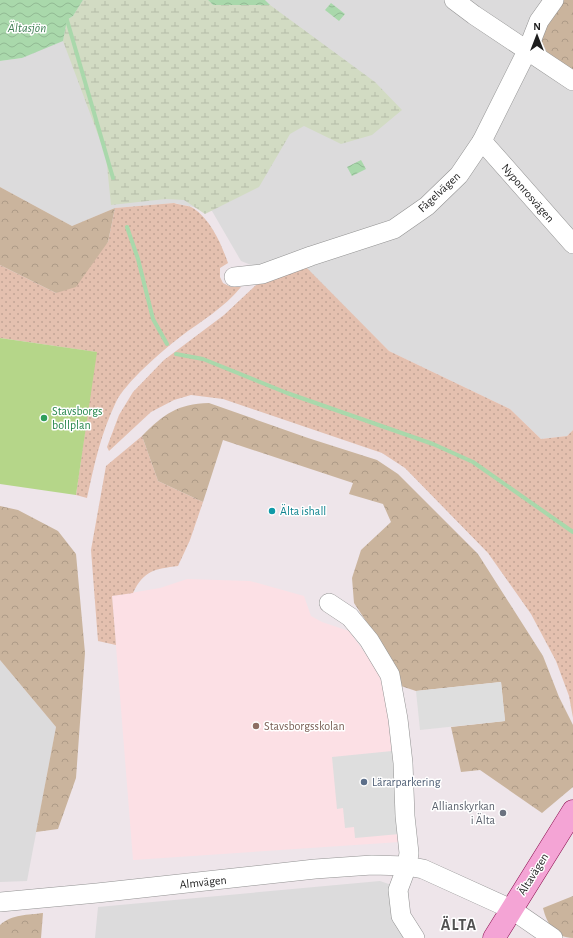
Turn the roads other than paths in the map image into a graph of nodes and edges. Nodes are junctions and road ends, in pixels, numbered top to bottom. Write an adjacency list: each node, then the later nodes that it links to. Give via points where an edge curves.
1 (454, 0): 3 (street)
2 (554, 0): 3 (street, Fågelvägen, via 539,21)
3 (528, 49): 4 (street); 5 (street, Fågelvägen)
4 (573, 81)
5 (482, 141): 6 (street, Nyponrosvägen); 7 (street, Fågelvägen, via 460,176 427,206 394,229 262,274)
6 (573, 244)
7 (234, 277)
8 (329, 603): 10 (street, via 350,617 369,640 390,674 403,763 409,853)
9 (573, 811): 12 (main road, Ältavägen)
10 (407, 866): 11 (street, Almvägen, via 372,865 315,869 97,894); 12 (street, Almvägen, via 423,869); 13 (street, via 398,890 401,916)
11 (0, 902)
12 (511, 909): 14 (main road, Ältavägen); 15 (street, Almvägen)
13 (415, 938)
14 (494, 938)
15 (552, 938)

